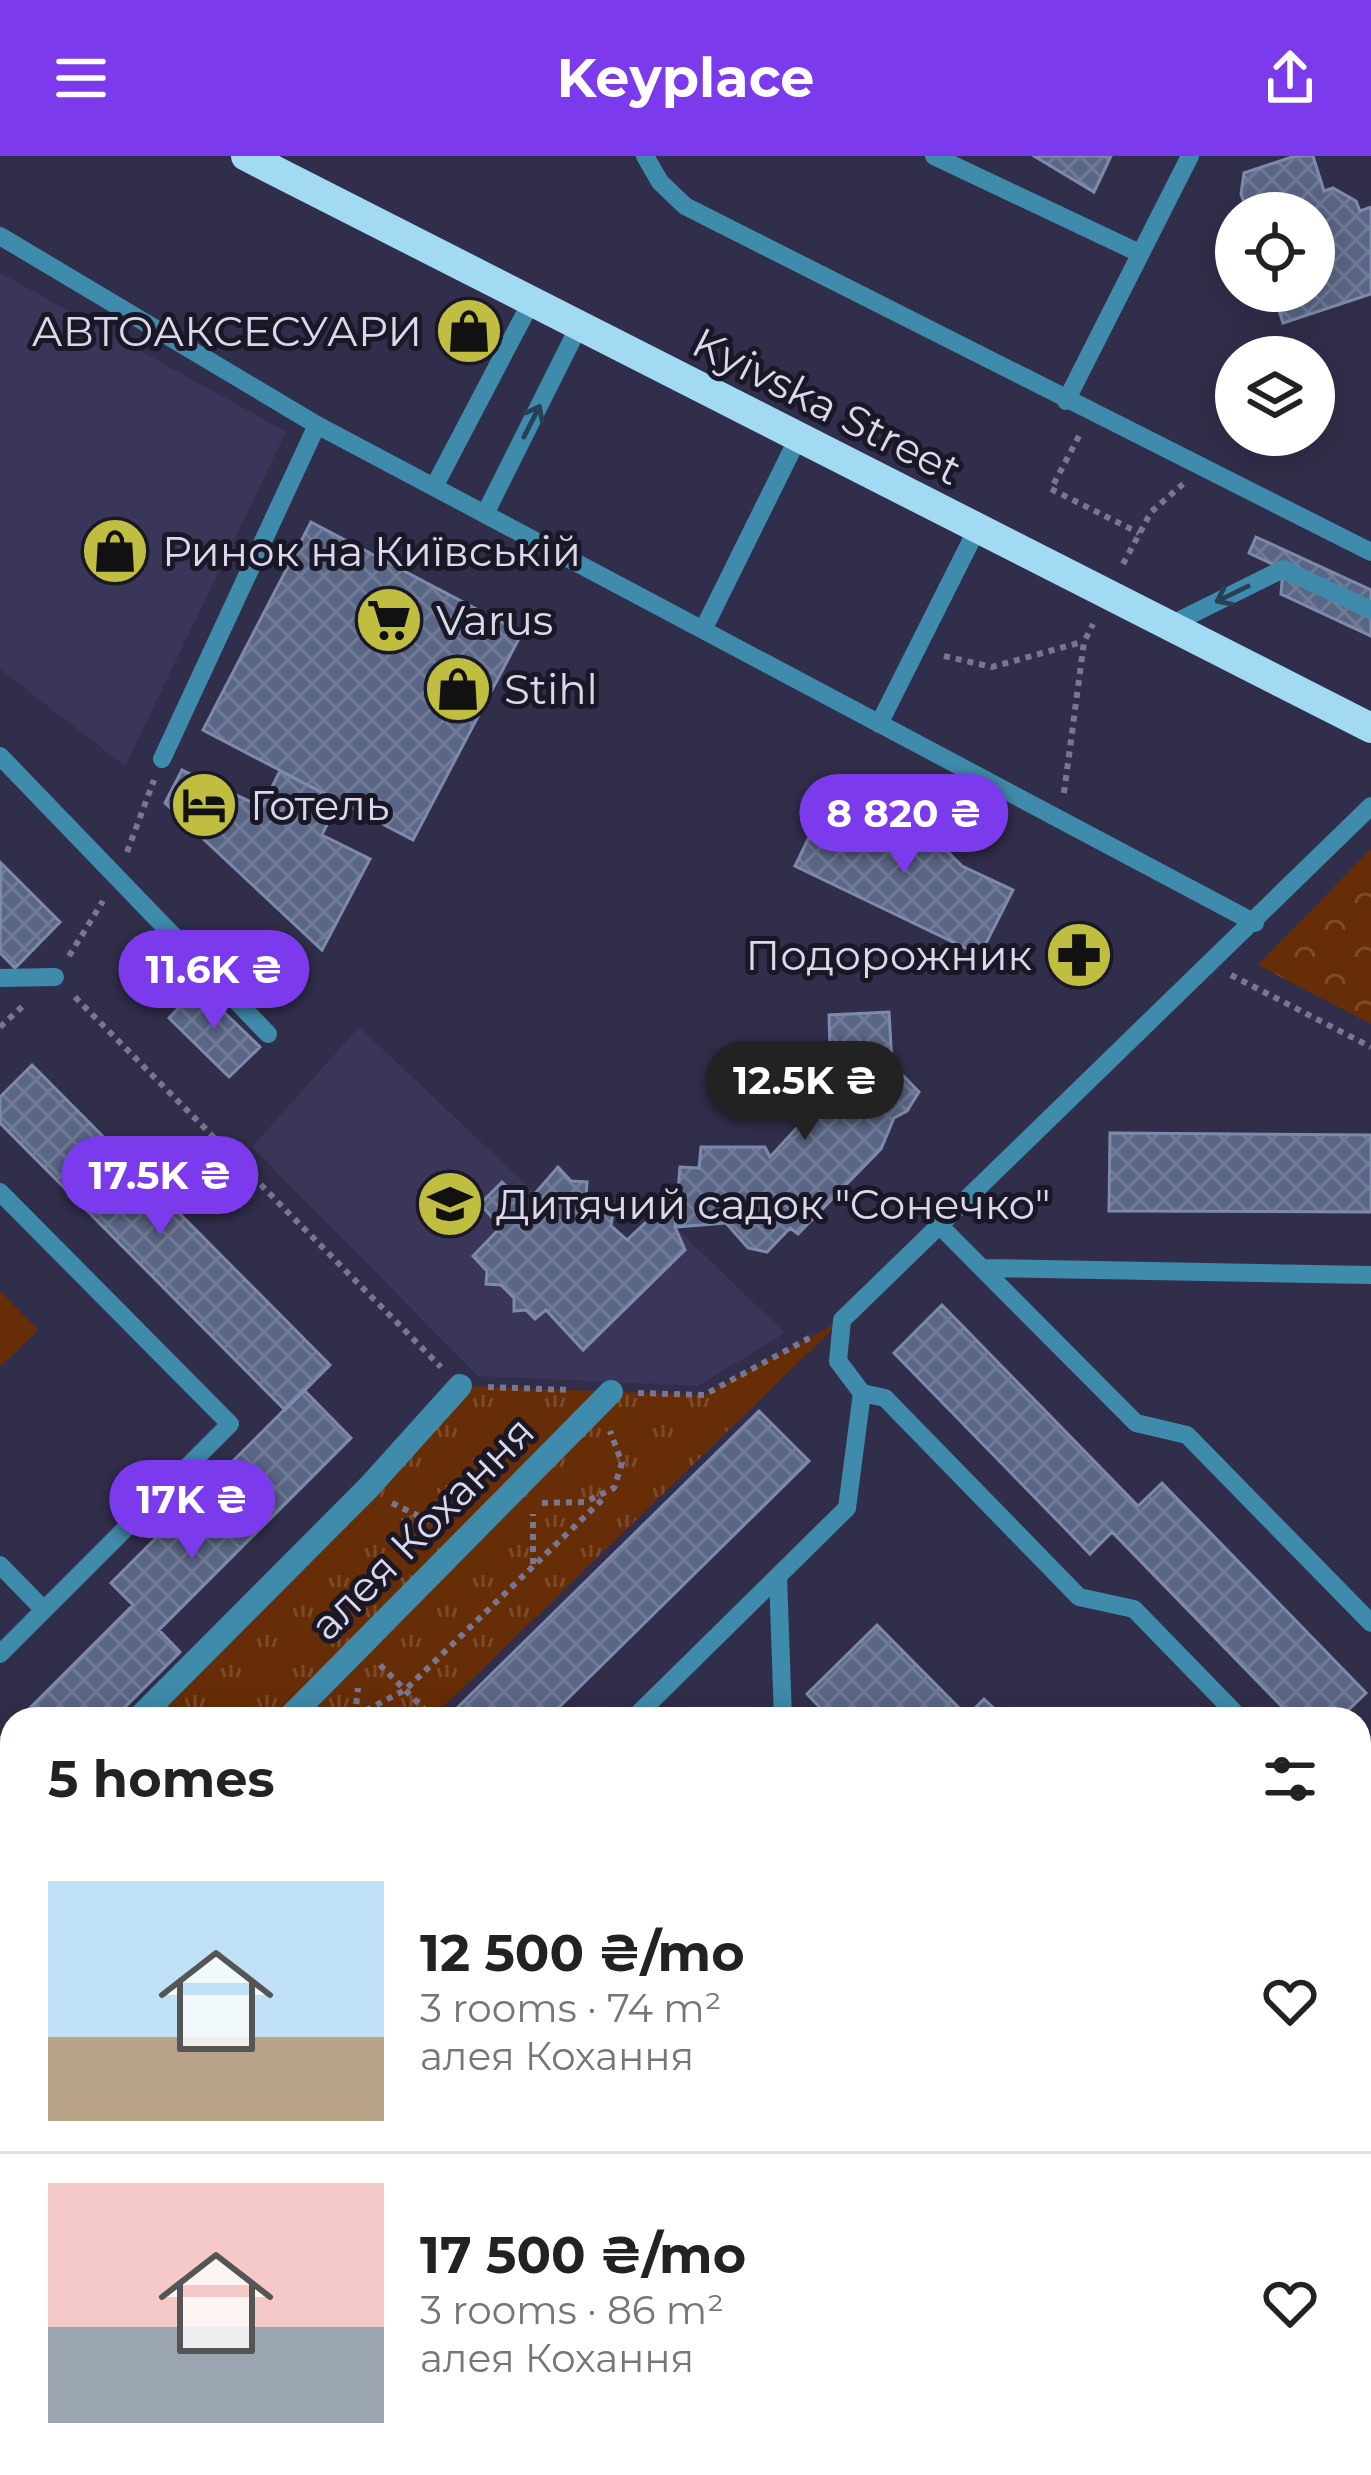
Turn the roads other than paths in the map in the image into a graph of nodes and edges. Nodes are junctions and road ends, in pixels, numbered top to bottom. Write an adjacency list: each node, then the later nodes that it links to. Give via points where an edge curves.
1 (247, 156): 7 (main road, Kyivska Street)
2 (645, 156): 9 (lane, via 685,206)
3 (934, 156): 6 (lane)
4 (1190, 156): 6 (lane)
5 (0, 236): 10 (lane)
6 (1137, 252): 9 (lane)
7 (530, 304): 8 (main road, Kyivska Street); 12 (lane)
8 (578, 328): 11 (main road, Kyivska Street); 13 (lane, one-way to 8)
9 (1066, 401): 15 (lane)
10 (317, 425): 12 (lane); 22 (lane)
11 (797, 440): 14 (main road, Kyivska Street); 18 (lane)
12 (434, 487): 13 (lane)
13 (484, 514): 18 (lane)
14 (977, 529): 17 (main road, Kyivska Street); 19 (lane)
15 (1371, 552)
16 (1371, 610): 17 (lane, one-way to 17, via 1283,569)
17 (1168, 626): 20 (main road, Kyivska Street)
18 (704, 630): 19 (lane)
19 (879, 724): 24 (lane)
20 (1371, 728)
21 (0, 756): 27 (lane)
22 (162, 759)
23 (1371, 806): 24 (lane)
24 (1255, 923): 29 (lane)
25 (55, 977): 26 (lane)
26 (0, 978)
27 (268, 1034)
28 (0, 1192): 37 (lane, via 230,1424)
29 (940, 1226): 30 (lane); 34 (lane, via 842,1320 838,1361)
30 (985, 1268): 31 (lane); 38 (lane, via 1136,1423 1187,1435)
31 (1371, 1275)
32 (460, 1386): 40 (street, алея Кохання)
33 (610, 1392): 41 (street, алея Кохання)
34 (862, 1393): 36 (lane, via 847,1508); 44 (lane, via 884,1398 1078,1597 1134,1609)
35 (0, 1565): 37 (lane)
36 (778, 1576): 42 (lane); 43 (lane)
37 (44, 1610): 39 (lane)
38 (1371, 1623)
39 (0, 1654)
40 (150, 1707)
41 (300, 1707)
42 (645, 1707)
43 (783, 1707)
44 (1229, 1707)

